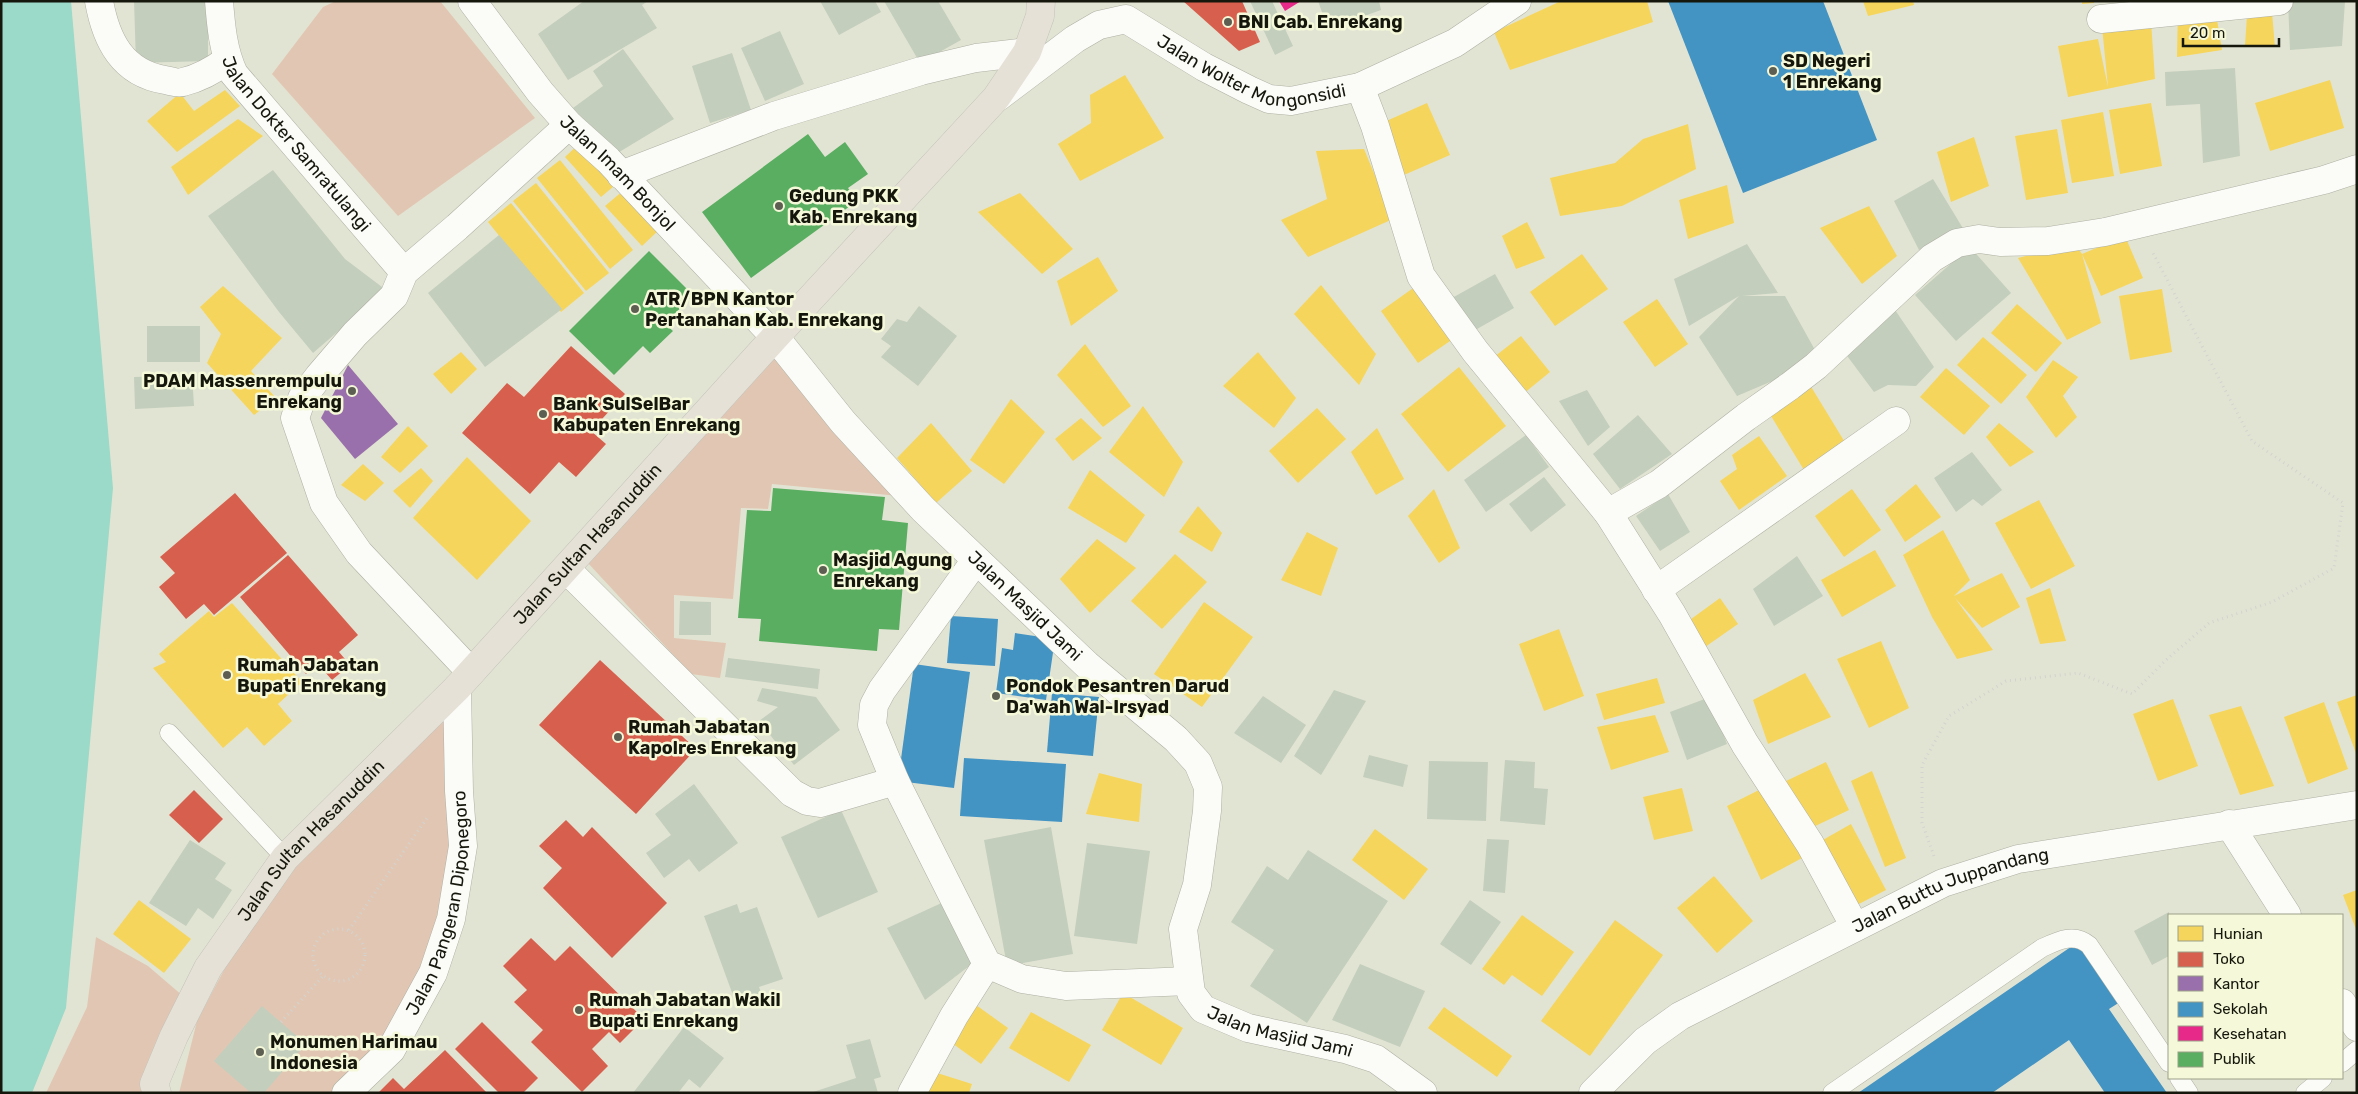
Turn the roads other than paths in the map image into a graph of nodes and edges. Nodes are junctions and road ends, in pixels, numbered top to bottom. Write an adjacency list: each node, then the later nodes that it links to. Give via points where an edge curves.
1 (99, 1): 10 (street, via 103,22 115,50 132,67 154,78 181,83 208,74)
2 (219, 1): 10 (street, Jalan Dokter Samratulangi)
3 (472, 1): 13 (street, Jalan Imam Bonjol, via 540,92)
4 (1517, 1): 11 (street, Jalan Wolter Mongonsidi, via 1455,43)
5 (2279, 1): 8 (street)
6 (1040, 9): 9 (highway, Jalan Sultan Hasanuddin)
7 (1118, 10): 11 (street, Jalan Wolter Mongonsidi, via 1204,67 1269,99 1291,101); 12 (street, Jalan Wolter Mongonsidi)
8 (2101, 19)
9 (1027, 52): 12 (highway, Jalan Sultan Hasanuddin); 15 (street, via 976,58 774,116)
10 (228, 60): 16 (street, Jalan Dokter Samratulangi, via 234,74)
11 (1360, 87): 19 (street, via 1421,276 1475,351)
12 (996, 98): 17 (highway, Jalan Sultan Hasanuddin)
13 (569, 125): 15 (street, Jalan Imam Bonjol); 16 (street)
14 (2357, 169): 19 (street, via 2324,180 2106,232 2048,241 1979,239 1957,243 1932,258 1816,366 1660,484)
15 (621, 175): 17 (street, Jalan Imam Bonjol)
16 (404, 272): 23 (street, via 394,296 355,334 302,398 295,418 324,503 359,553)
17 (775, 337): 20 (street, Jalan Masjid Jami, via 844,422 923,509); 21 (highway, Jalan Sultan Hasanuddin)
18 (1896, 421): 22 (street)
19 (1608, 513): 22 (street)
20 (976, 560): 25 (street, via 874,705 872,725); 32 (street, Jalan Masjid Jami, via 1087,665 1176,740 1198,763 1208,787 1197,885 1183,929)
21 (566, 568): 23 (highway, Jalan Sultan Hasanuddin); 25 (street, via 792,793 820,803)
22 (1656, 590): 30 (street, via 1745,744 1810,844)
23 (464, 680): 28 (highway, Jalan Sultan Hasanuddin); 41 (street, Jalan Pangeran Diponegoro, via 459,792 463,846 451,919 433,973 391,1050)
24 (169, 733): 28 (lane)
25 (895, 780): 31 (street)
26 (2357, 805): 27 (street, Jalan Buttu Juppandang)
27 (2229, 824): 29 (street); 30 (street, Jalan Buttu Juppandang, via 2018,859 1943,883)
28 (285, 858): 40 (highway, Jalan Sultan Hasanuddin, via 208,968 174,1036)
29 (2285, 914)
30 (1855, 927): 44 (street, Jalan Buttu Juppandang, via 1680,1016 1645,1041)
31 (987, 964): 32 (street, via 1022,979 1066,986); 42 (street)
32 (1190, 981): 43 (street, Jalan Masjid Jami, via 1191,993 1203,1009 1230,1022 1376,1059)
33 (2343, 1005): 34 (street)
34 (2357, 1027)
35 (2357, 1050): 36 (lane)
36 (2343, 1061)
37 (2168, 1062): 46 (lane, via 2089,945 2083,940 2060,939 2042,948)
38 (2180, 1079): 47 (lane)
39 (2323, 1079): 48 (lane)
40 (154, 1090)
41 (346, 1093)
42 (912, 1093)
43 (1423, 1093)
44 (1593, 1093): 45 (lane)
45 (1597, 1093)
46 (1832, 1093)
47 (2189, 1093)
48 (2306, 1093)

